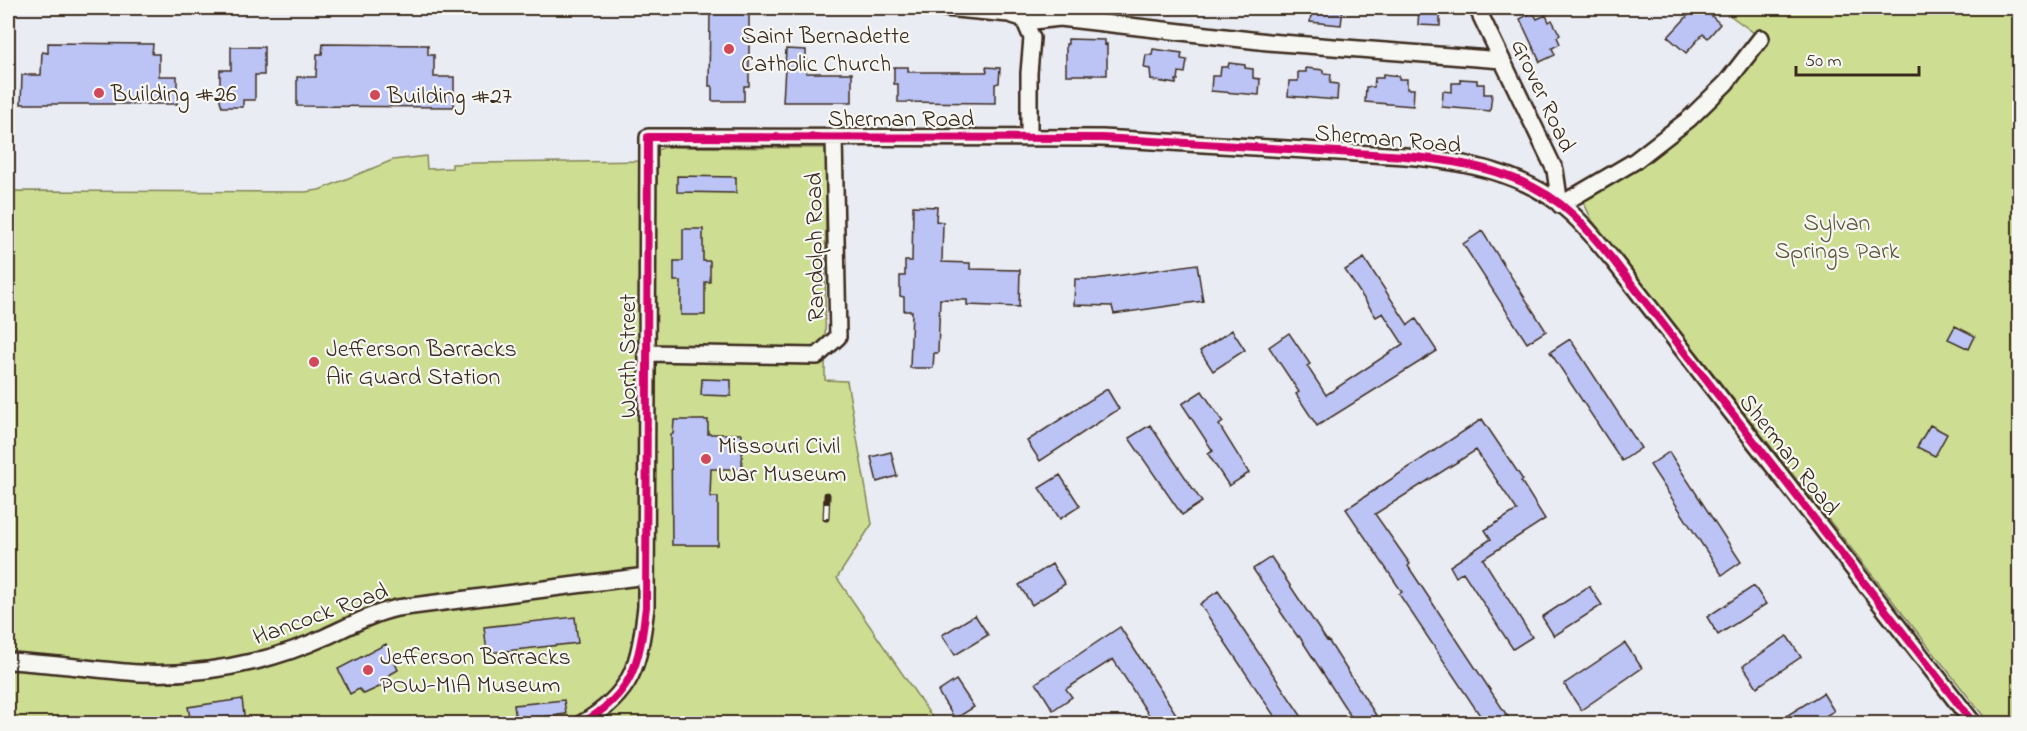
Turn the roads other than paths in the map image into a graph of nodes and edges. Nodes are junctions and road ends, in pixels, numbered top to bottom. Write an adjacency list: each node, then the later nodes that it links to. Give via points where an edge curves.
1 (945, 8): 3 (street, via 1009,14)
2 (1477, 8): 5 (street, Grover Road)
3 (1025, 22): 5 (street, via 1060,18 1268,42); 8 (street, via 1032,38)
4 (1761, 38): 9 (street, via 1726,83 1689,119 1635,161)
5 (1503, 60): 9 (street, Grover Road, via 1555,170)
6 (648, 137): 7 (street, Sherman Road); 10 (street, Worth Street)
7 (834, 137): 8 (street, Sherman Road); 10 (street, Randolph Road, via 838,337 817,356)
8 (1029, 138): 9 (street, Sherman Road, via 1102,138 1449,160 1502,174)
9 (1560, 205): 14 (street, Sherman Road, via 1613,260)
10 (646, 353): 11 (street, Worth Street)
11 (646, 576): 12 (street, Hancock Road, via 396,608 291,651 223,668 142,673); 13 (street, Worth Street, via 641,648 634,669 615,699)
12 (8, 662)
13 (581, 723)
14 (1974, 723)

